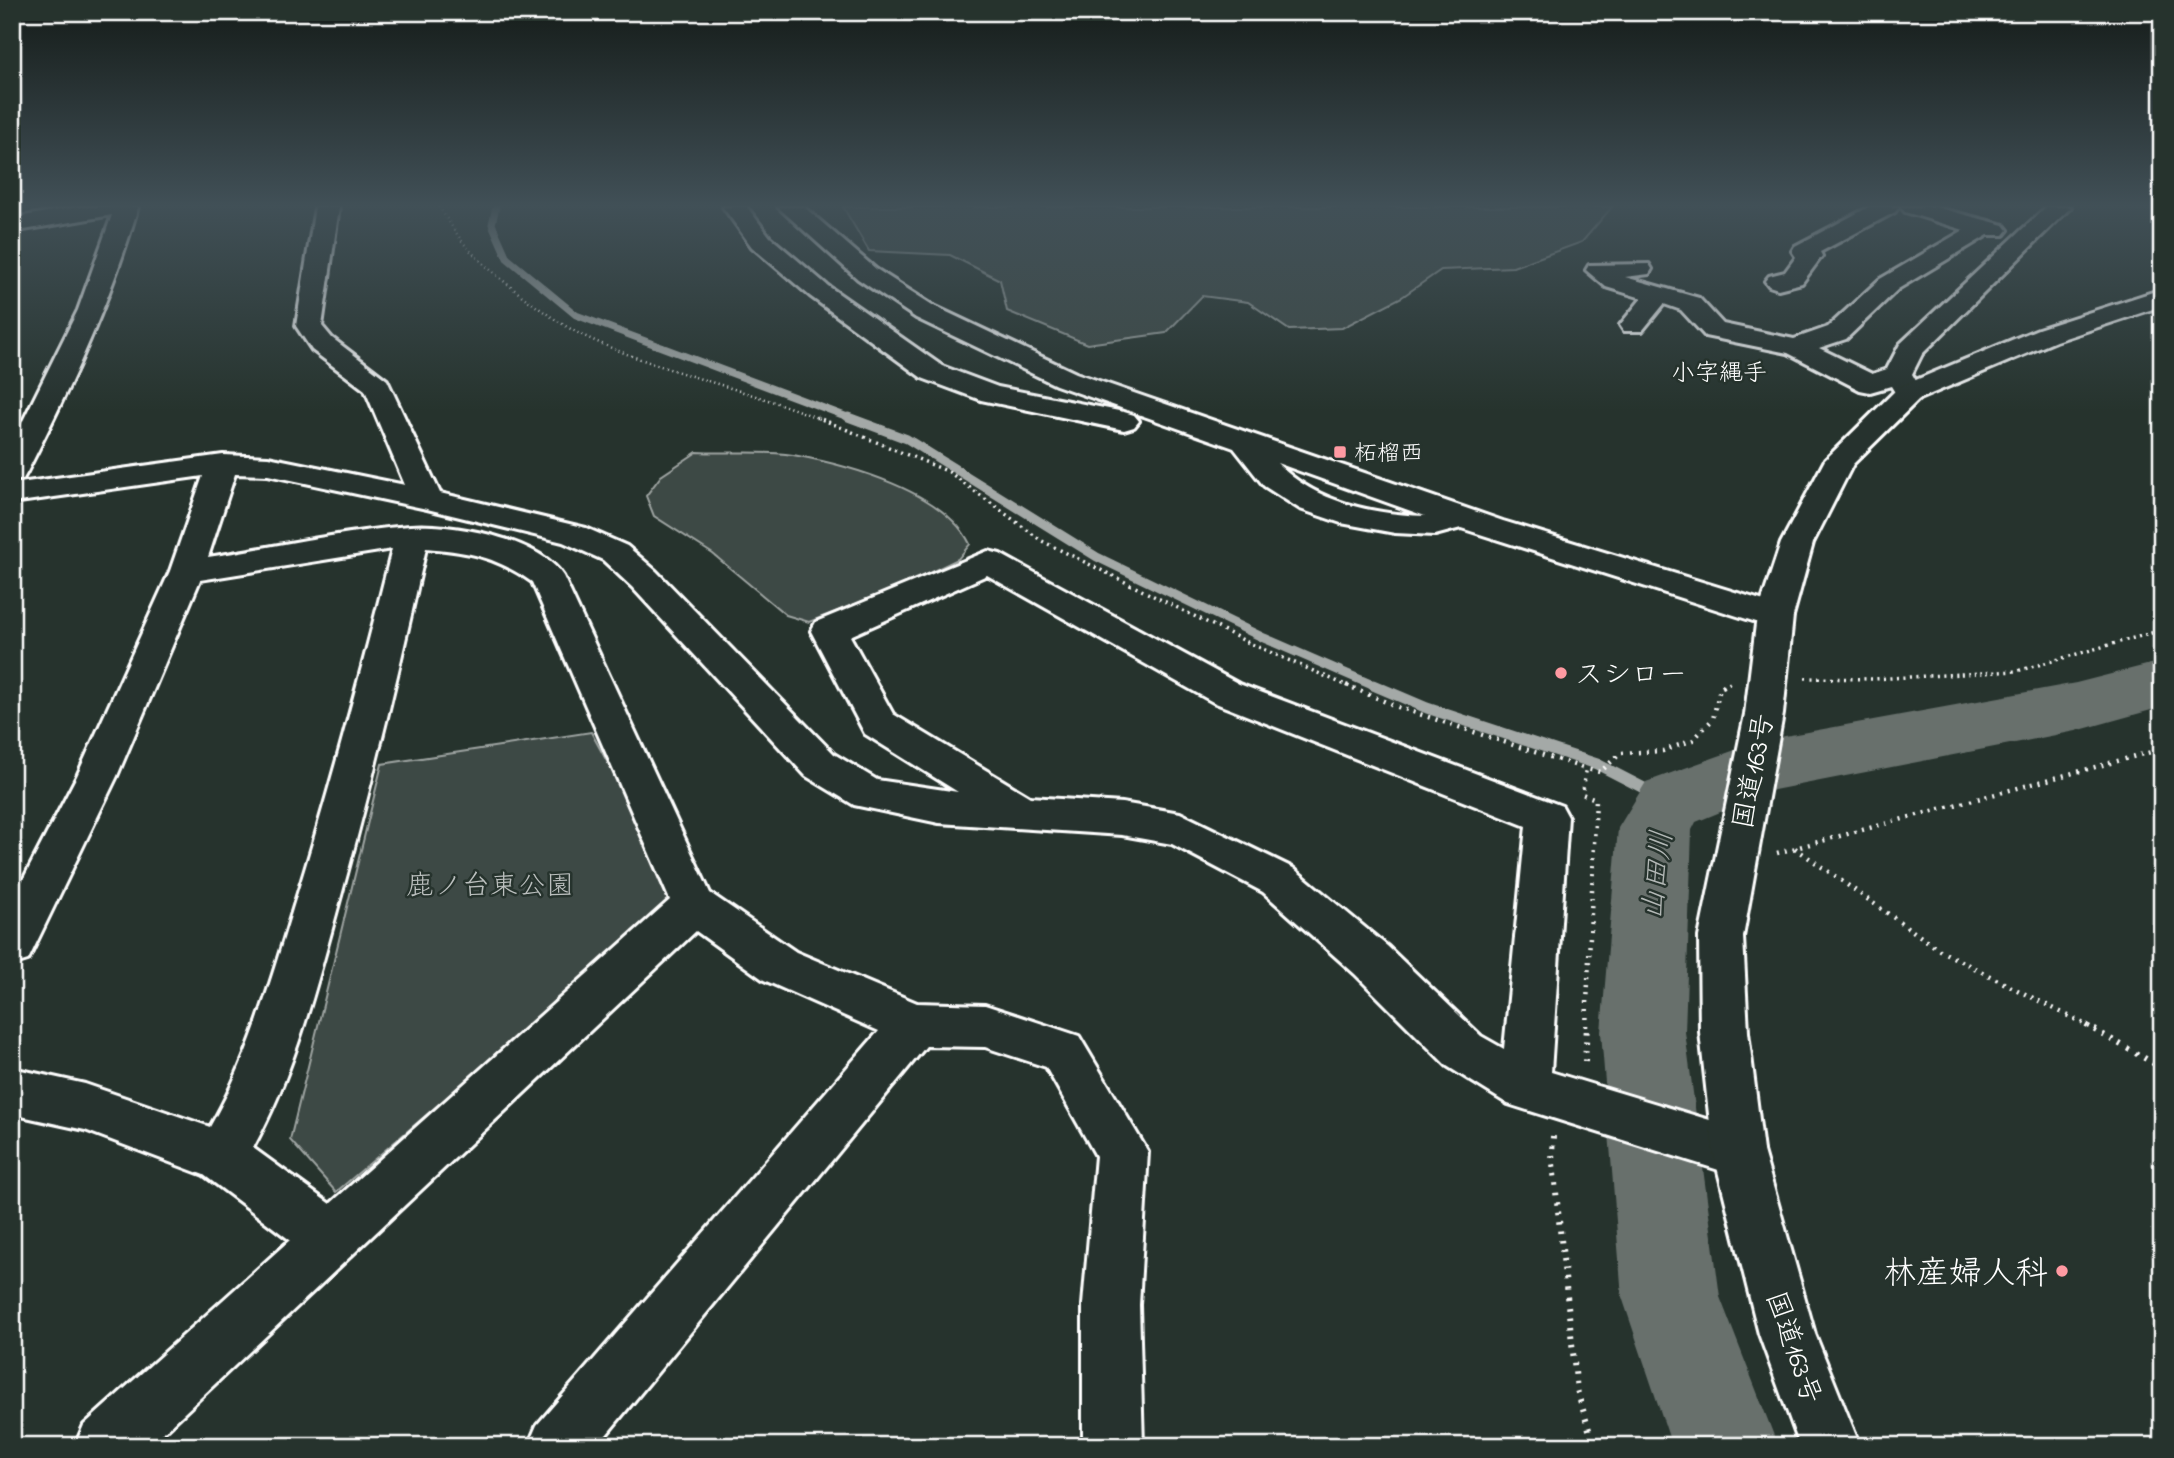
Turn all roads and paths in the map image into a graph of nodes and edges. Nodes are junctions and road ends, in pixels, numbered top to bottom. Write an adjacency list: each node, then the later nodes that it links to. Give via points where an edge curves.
1 (107, 275): 16 (main road, via 75,350)
2 (317, 275): 18 (main road, via 309,326 322,344 377,386)
3 (500, 275): 25 (path, via 544,313 578,333 622,352 772,399 949,472 1042,541 1236,637 1398,707)
4 (800, 275): 14 (main road, via 894,346 944,377 991,394 1115,418 1205,444)
5 (869, 275): 14 (main road, via 925,312 1066,380)
6 (1795, 275): 9 (main road)
7 (1905, 275): 12 (main road, via 1889,284 1837,332)
8 (1987, 275): 13 (main road, via 1910,349)
9 (1778, 281)
10 (2162, 297): 13 (main road, 国道163号)
11 (1633, 325): 12 (main road, via 1653,284 1690,304 1714,330)
12 (1796, 347): 13 (main road, via 1870,384)
13 (1903, 383): 20 (main road, 国道163号, via 1840,460 1797,543)
14 (1246, 442): 20 (main road, via 1258,465 1310,502 1333,512 1433,527 1463,518)
15 (223, 464): 17 (main road); 18 (main road, via 268,466); 19 (main road)
16 (12, 472)
17 (12, 494)
18 (419, 517): 19 (main road); 26 (main road, via 552,528 615,553 820,765 868,794 939,807); 29 (main road, via 519,557 546,576); 36 (main road, via 362,753 295,978 255,1097)
19 (187, 571): 30 (main road, via 97,776)
20 (1775, 615): 22 (main road, 国道163号)
21 (2162, 630): 22 (path, via 2017,671 1873,679)
22 (1769, 674): 28 (main road, 国道163号)
23 (1730, 682): 25 (path, via 1720,688 1713,719 1693,740 1663,751 1618,755 1600,772)
24 (2162, 749): 27 (path)
25 (1586, 769): 34 (path, via 1582,794 1596,799)
26 (1025, 814): 34 (main road, via 1180,829 1278,880 1371,960 1464,1051); 34 (main road, via 879,724 829,632 988,562 1226,693 1547,817)
27 (1795, 848): 28 (path); 32 (path, via 1941,951)
28 (1737, 850): 35 (main road, 国道163号, via 1721,937 1724,1032)
29 (694, 905): 31 (main road, via 780,966); 37 (main road)
30 (12, 946)
31 (915, 1024): 39 (main road); 40 (main road, via 985,1026 1062,1051 1122,1152 1111,1305)
32 (2162, 1068)
33 (12, 1091): 36 (main road, via 85,1107)
34 (1554, 1098): 35 (main road); 41 (path, via 1552,1154 1577,1390)
35 (1738, 1151): 42 (main road, 国道163号, via 1787,1334)
36 (221, 1156): 37 (main road)
37 (332, 1238): 38 (main road)
38 (105, 1446)
39 (558, 1446)
40 (1113, 1446)
41 (1594, 1446)
42 (1830, 1446)

